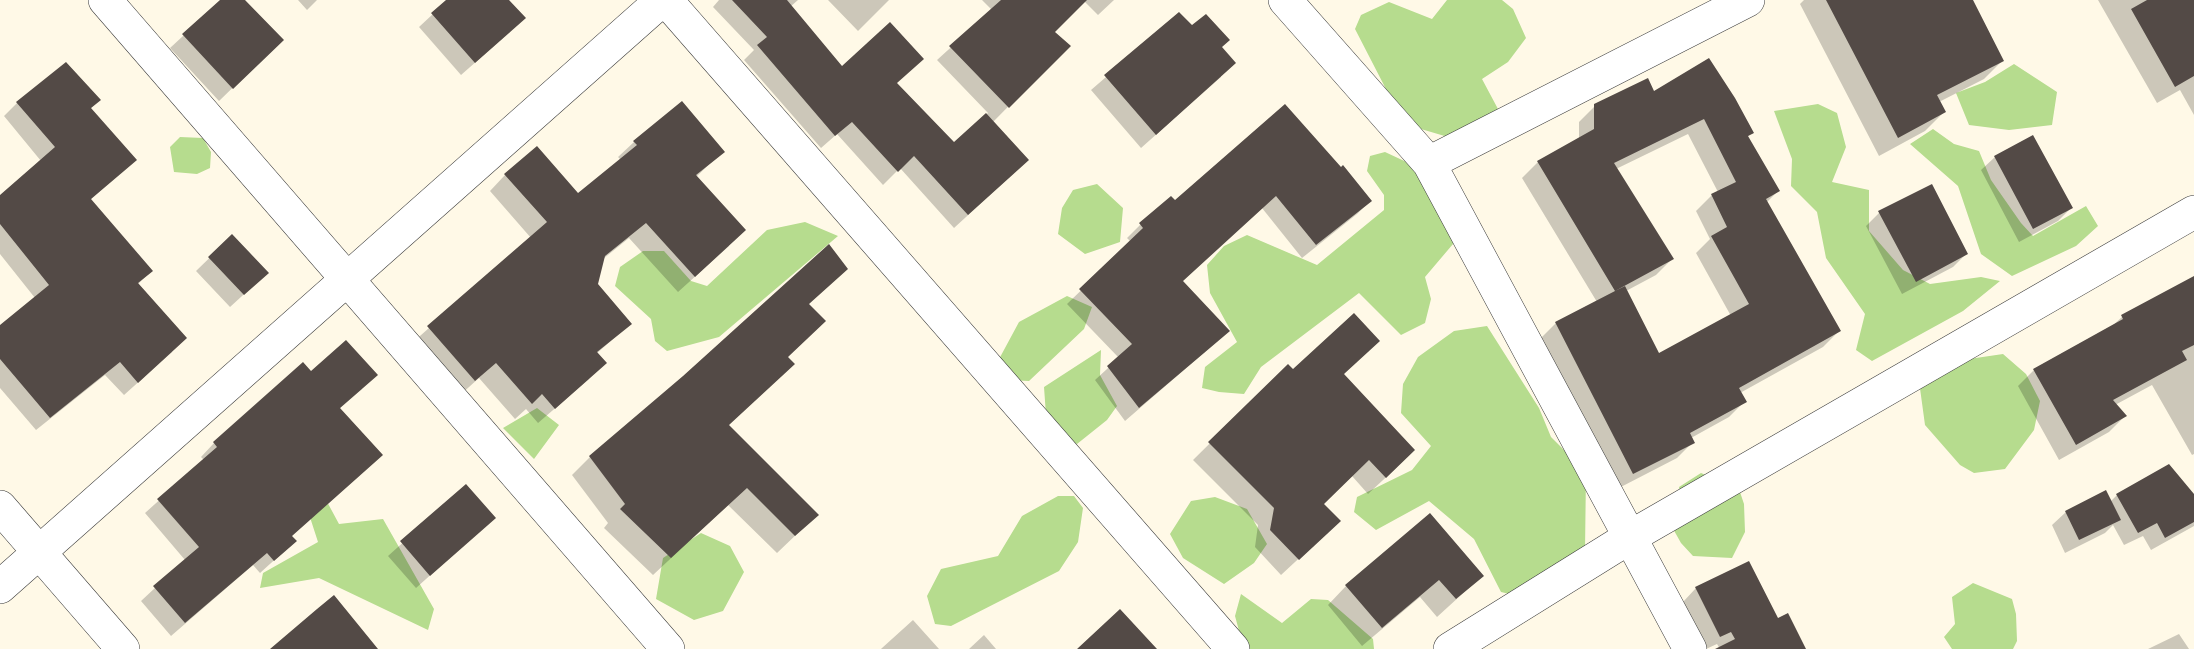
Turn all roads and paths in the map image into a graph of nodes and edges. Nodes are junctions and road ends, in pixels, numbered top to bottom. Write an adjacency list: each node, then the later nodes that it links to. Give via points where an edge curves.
1 (105, 0): 7 (street)
2 (664, 0): 7 (street); 14 (street)
3 (1285, 0): 5 (street)
4 (1748, 0): 5 (street)
5 (1429, 164): 9 (street)
6 (2194, 212): 9 (street)
7 (347, 279): 10 (street); 13 (street)
8 (0, 507): 10 (street)
9 (1630, 537): 15 (street); 16 (street)
10 (39, 552): 11 (street); 12 (street)
11 (0, 587)
12 (123, 649)
13 (668, 649)
14 (1233, 649)
15 (1450, 649)
16 (1690, 649)

